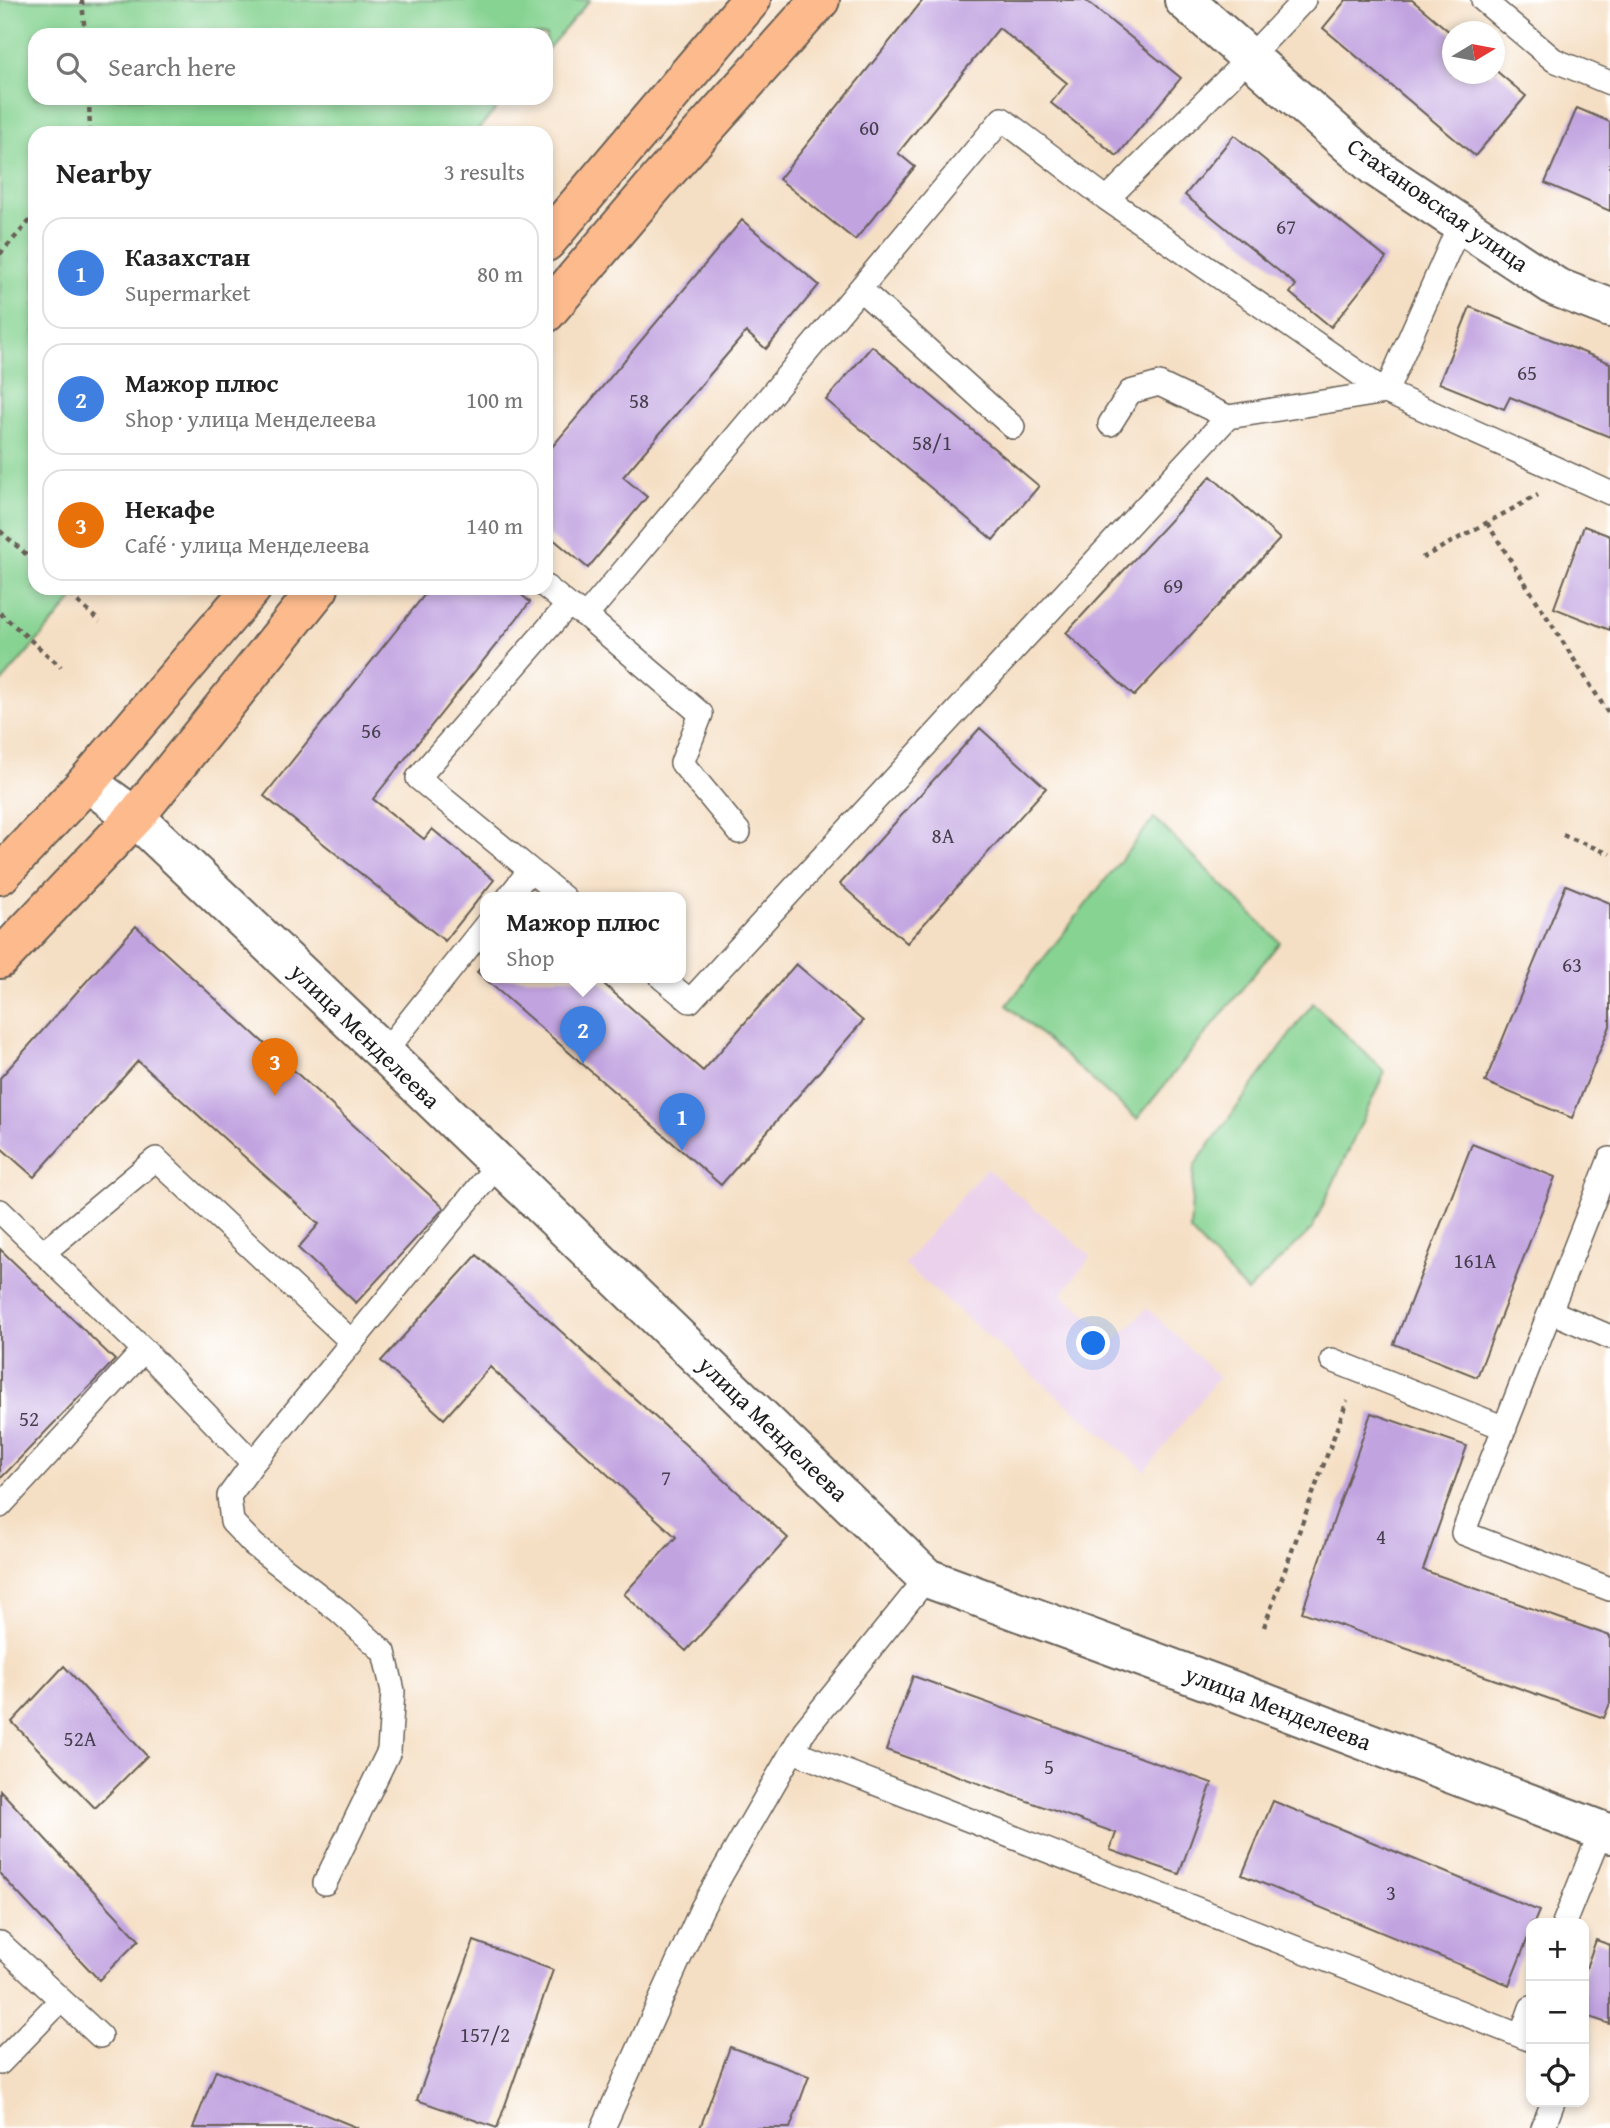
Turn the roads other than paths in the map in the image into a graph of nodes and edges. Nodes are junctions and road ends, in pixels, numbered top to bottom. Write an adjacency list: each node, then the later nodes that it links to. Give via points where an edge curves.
1 (751, 0): 10 (main road)
2 (820, 0): 12 (main road)
3 (1184, 0): 6 (street, Стахановская улица)
4 (1304, 0): 6 (lane)
5 (1483, 0): 7 (lane, via 1554,61)
6 (1250, 57): 8 (lane); 9 (street, Стахановская улица, via 1375,167)
7 (1610, 83)
8 (1107, 198): 11 (lane, via 1002,119); 14 (lane)
9 (1460, 224): 13 (street, Стахановская улица, via 1556,287); 14 (lane)
10 (553, 234)
11 (860, 289): 17 (lane); 22 (lane)
12 (553, 305)
13 (1610, 308)
14 (1386, 392): 15 (lane); 18 (lane)
15 (1228, 417): 16 (lane, via 1159,384 1130,392); 32 (lane, via 691,1001)
16 (1110, 424)
17 (1013, 427)
18 (1610, 493)
19 (553, 592): 22 (lane)
20 (246, 595): 23 (main road)
21 (313, 595): 24 (main road)
22 (577, 611): 25 (lane, via 701,715 682,763); 26 (lane, via 418,778)
23 (87, 782): 24 (street, улица Менделеева); 27 (main road)
24 (135, 817): 31 (main road); 33 (street, улица Менделеева)
25 (739, 832)
26 (530, 870): 28 (lane); 29 (lane)
27 (0, 875)
28 (513, 892)
29 (557, 892)
30 (480, 932): 33 (lane)
31 (0, 959)
32 (668, 983)
33 (384, 1054): 35 (street, улица Менделеева)
34 (1610, 1159): 38 (lane)
35 (498, 1164): 40 (lane); 46 (street, улица Менделеева)
36 (0, 1211): 37 (lane)
37 (43, 1253): 40 (lane, via 156,1158); 41 (lane)
38 (1552, 1312): 39 (lane); 43 (lane)
39 (1610, 1337)
40 (352, 1342): 44 (lane)
41 (144, 1350): 44 (lane); 45 (lane)
42 (1332, 1360): 43 (lane)
43 (1505, 1428): 47 (lane, via 1463,1533)
44 (253, 1463): 50 (lane, via 229,1496 232,1522 384,1652 393,1690 388,1751)
45 (0, 1506)
46 (927, 1578): 48 (lane, via 804,1731); 49 (street, улица Менделеева)
47 (1610, 1589)
48 (793, 1751): 55 (lane); 58 (lane, via 702,1908)
49 (1606, 1832): 51 (lane)
50 (325, 1883)
51 (1566, 1918)
52 (0, 1943): 53 (lane)
53 (61, 2000): 54 (lane); 56 (lane)
54 (100, 2036)
55 (1526, 2038)
56 (0, 2063)
57 (1551, 2107): 59 (lane)
58 (603, 2128)
59 (1543, 2128)

